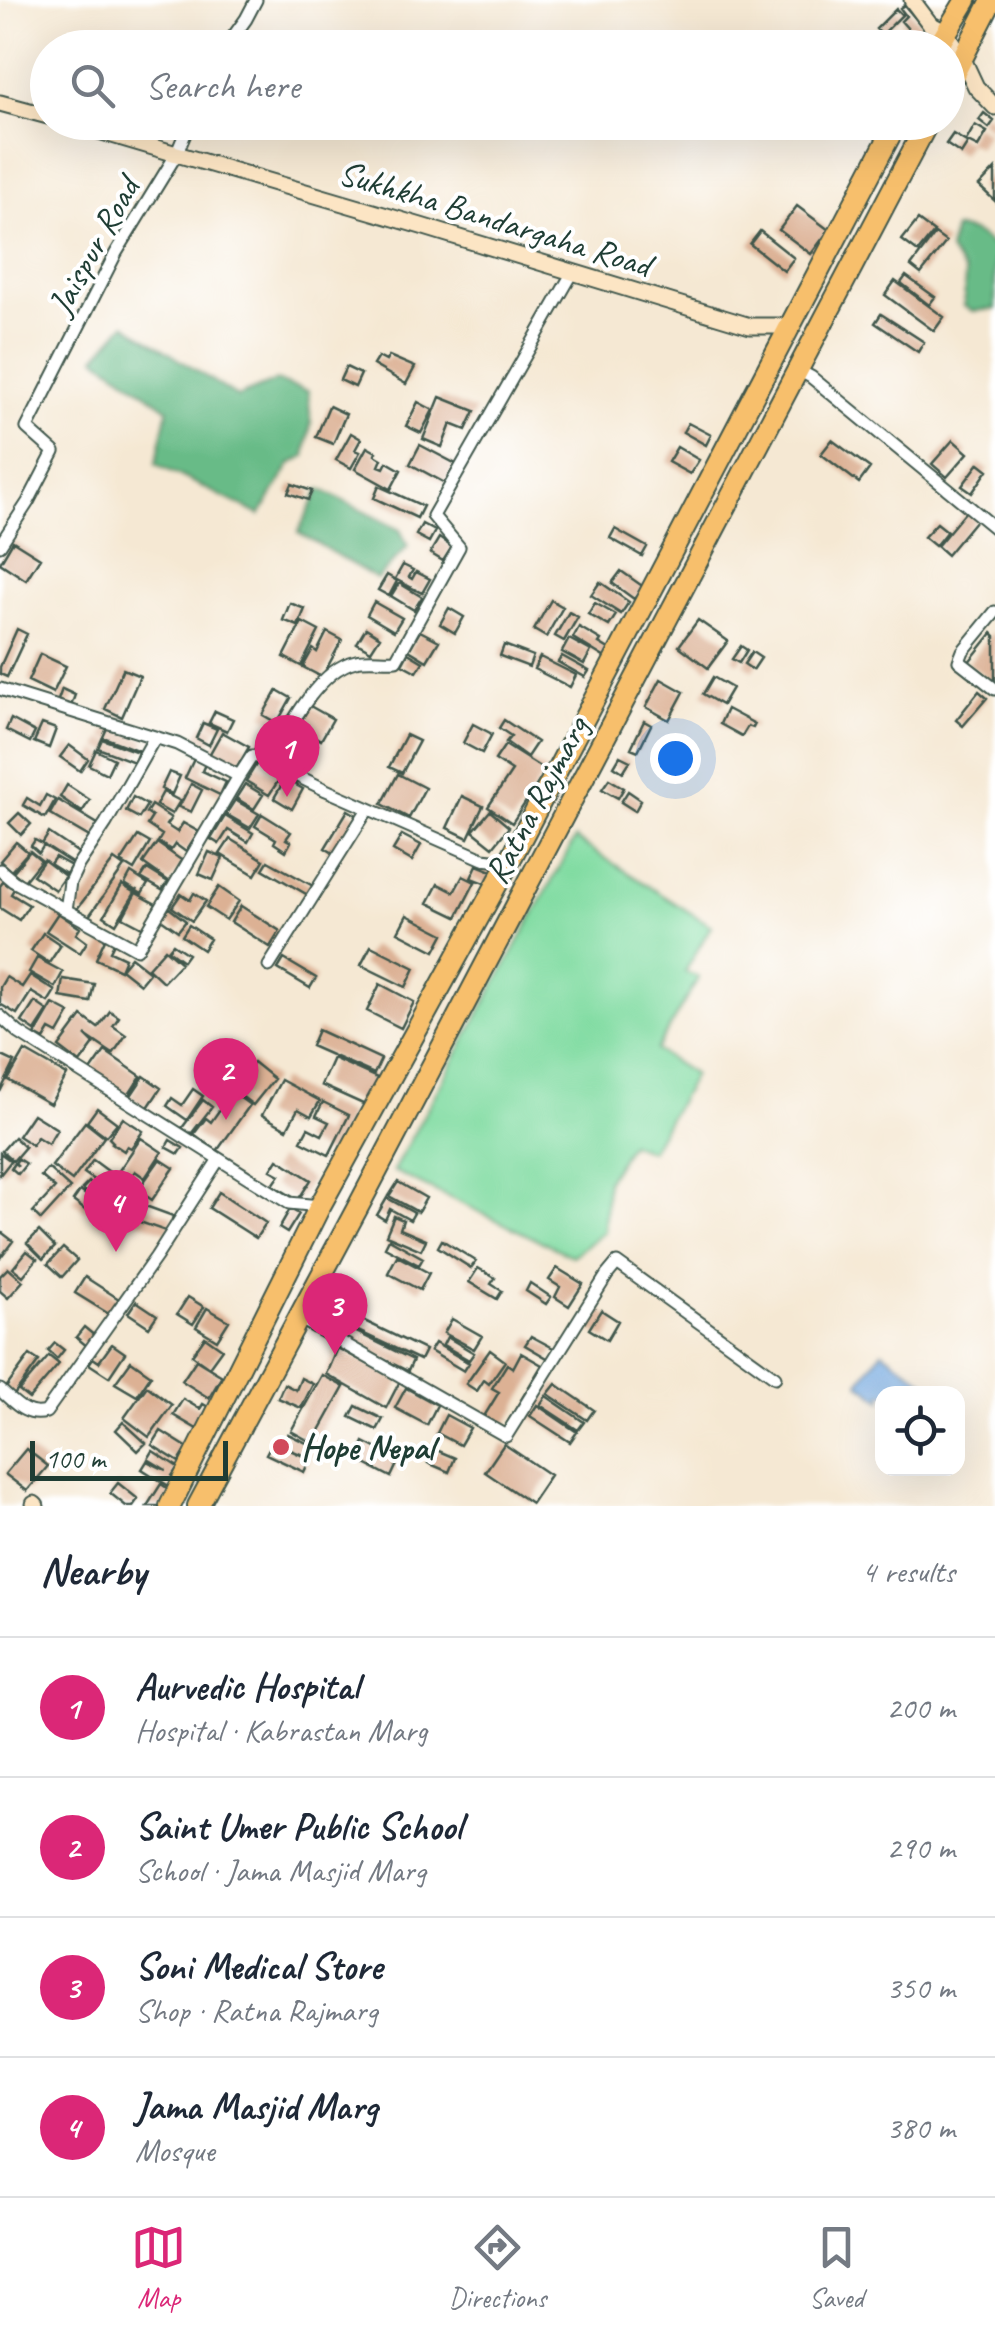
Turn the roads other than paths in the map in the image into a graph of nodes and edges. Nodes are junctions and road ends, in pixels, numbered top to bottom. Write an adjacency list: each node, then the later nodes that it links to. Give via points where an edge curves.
1 (256, 0): 5 (street)
2 (912, 0): 6 (street)
3 (966, 0): 7 (highway)
4 (992, 0): 8 (highway)
5 (238, 30)
6 (935, 30)
7 (956, 30)
8 (965, 30)
9 (965, 70): 11 (street)
10 (0, 103): 12 (street)
11 (995, 107)
12 (30, 111)
13 (127, 140): 17 (street, Sukhkha Bandargaha Road)
14 (182, 140): 17 (street, Jaispur Road)
15 (888, 140): 19 (highway, Ratna Rajmarg)
16 (919, 140): 20 (highway, Ratna Rajmarg)
17 (176, 155): 18 (street, Sukhkha Bandargaha Road); 22 (street, Jaispur Road, via 116,254 27,428 54,452)
18 (573, 272): 19 (street, Sukhkha Bandargaha Road, via 750,326); 27 (street, via 432,516 459,547 396,660 356,661 331,674 304,702)
19 (791, 326): 30 (highway, Ratna Rajmarg)
20 (798, 370): 21 (street); 37 (highway, Ratna Rajmarg)
21 (995, 528)
22 (0, 545)
23 (995, 612): 24 (street, via 959,661)
24 (995, 688)
25 (0, 689): 26 (street)
26 (155, 737): 28 (street); 32 (street, via 70,882)
27 (270, 762): 28 (street, via 252,756); 29 (street)
28 (239, 776): 32 (street, via 136,950)
29 (368, 809): 30 (street, via 482,859); 33 (street)
30 (509, 862): 36 (highway, Ratna Rajmarg)
31 (0, 870): 32 (street)
32 (66, 910)
33 (269, 966)
34 (0, 1016): 35 (street)
35 (220, 1160): 36 (street, via 289,1203); 39 (street, via 46,1412 25,1411)
36 (320, 1206): 40 (highway, Ratna Rajmarg)
37 (299, 1318): 38 (street, via 506,1436 618,1264); 41 (highway, Ratna Rajmarg)
38 (775, 1377)
39 (0, 1390)
40 (170, 1506)
41 (198, 1506)

